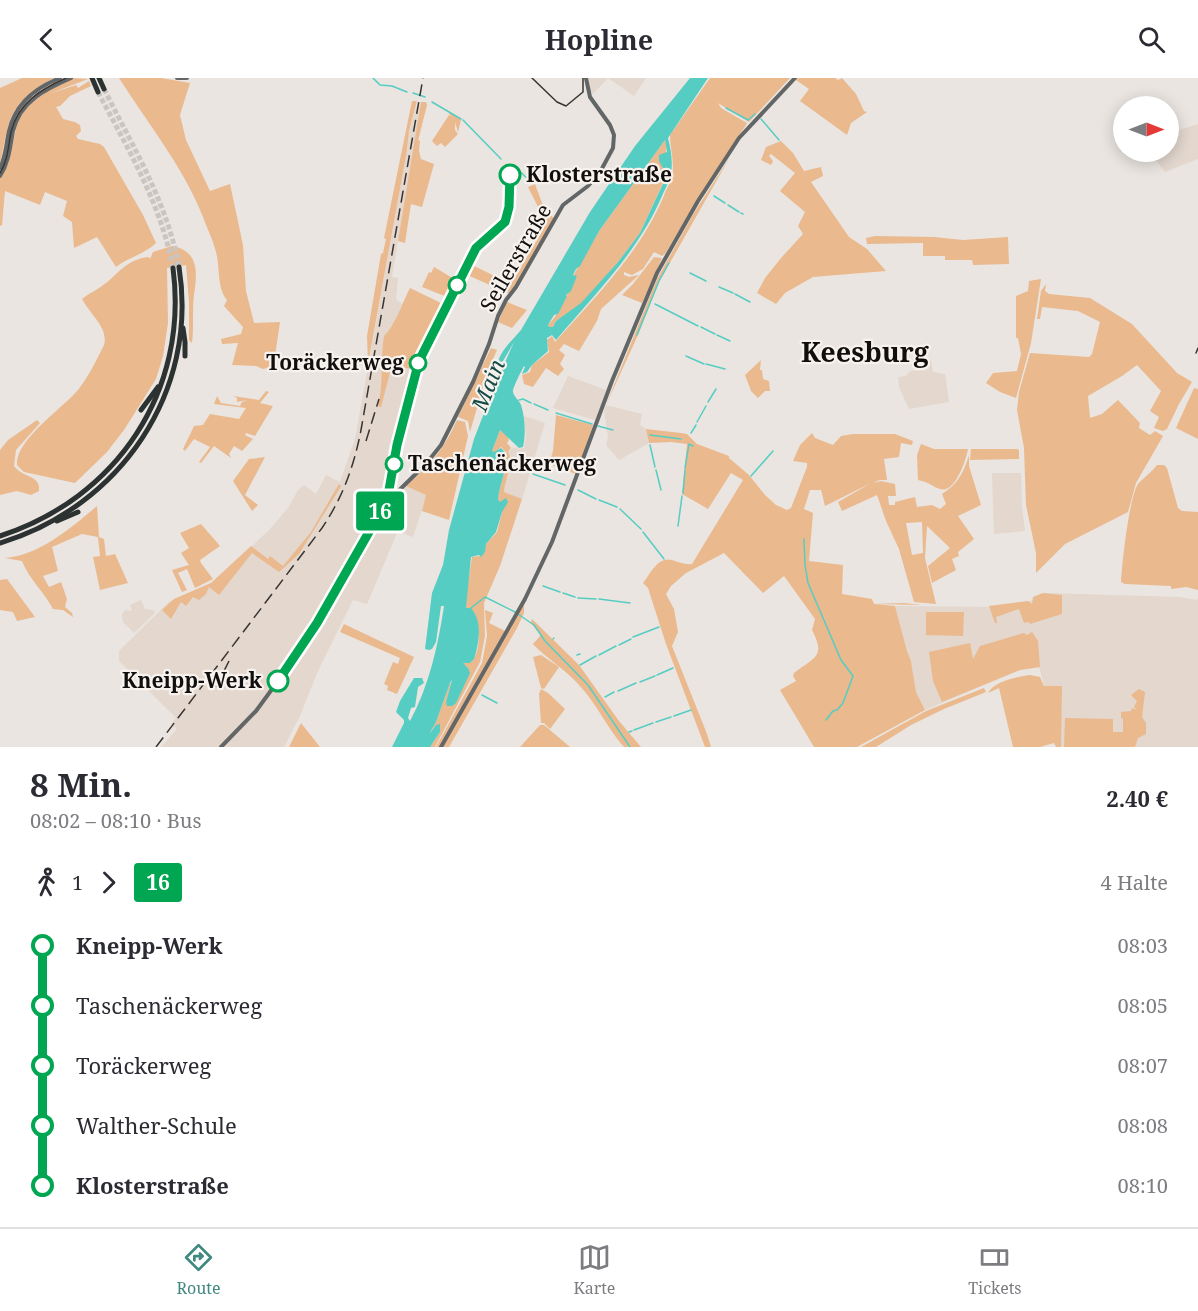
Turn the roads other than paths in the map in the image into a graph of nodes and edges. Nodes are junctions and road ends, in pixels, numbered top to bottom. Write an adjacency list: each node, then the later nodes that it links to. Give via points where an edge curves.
1 (60, 78): 9 (main road, via 38,89 18,109)
2 (71, 78): 10 (main road, via 38,94 25,106 16,122)
3 (177, 78): 4 (main road)
4 (187, 78)
5 (586, 78): 19 (main road, Seilerstraße, via 588,93 614,132 613,148 595,180 563,205 506,300 473,382 441,445 385,504 317,623 278,681)
6 (795, 78): 20 (main road, via 739,138 667,255 648,293 561,521 517,612)
7 (96, 79): 8 (highway)
8 (101, 90)
9 (0, 168)
10 (0, 176)
11 (182, 324): 12 (highway); 13 (highway, via 182,290 176,267 174,328); 16 (highway, via 168,386 146,433 100,488)
12 (185, 356)
13 (163, 381): 14 (highway); 17 (highway, via 141,428 102,477 58,511)
14 (141, 410)
15 (78, 512): 16 (highway)
16 (52, 521): 18 (highway)
17 (0, 536)
18 (0, 543)
19 (221, 747)
20 (441, 747)

